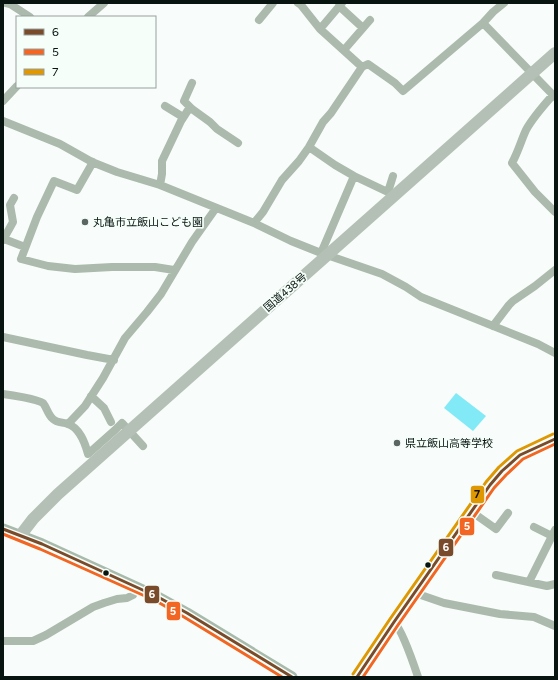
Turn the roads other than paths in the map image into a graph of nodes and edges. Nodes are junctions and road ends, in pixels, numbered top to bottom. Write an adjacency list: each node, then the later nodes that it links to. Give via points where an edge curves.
1 (6, 3): 7 (street)
2 (104, 3): 8 (street)
3 (273, 3): 9 (street)
4 (298, 3): 13 (street)
5 (504, 3): 11 (street)
6 (340, 5): 12 (street); 13 (street)
7 (28, 16)
8 (89, 16)
9 (259, 20)
10 (370, 20): 12 (street)
11 (483, 23): 17 (street, via 402,91 368,64); 18 (street)
12 (364, 28): 14 (street)
13 (320, 29): 14 (street)
14 (344, 50): 17 (street)
15 (555, 53): 18 (highway, 国道438号)
16 (555, 62): 18 (highway, 国道438号)
17 (362, 67): 28 (street)
18 (535, 76): 21 (street); 33 (highway, 国道438号); 40 (highway, 国道438号)
19 (192, 84): 24 (street, via 184,102)
20 (16, 87): 22 (street)
21 (554, 96): 36 (street, via 527,129 512,162 535,192)
22 (3, 101)
23 (165, 106): 25 (street)
24 (190, 107): 25 (street); 27 (street)
25 (184, 117): 32 (street, via 162,161)
26 (3, 120): 29 (street, via 60,144)
27 (238, 143)
28 (309, 146): 30 (street); 37 (street, via 282,180)
29 (94, 162): 32 (street); 39 (street, via 77,190 54,181)
30 (354, 176): 33 (street); 40 (street)
31 (392, 176): 33 (street)
32 (160, 185): 35 (street)
33 (391, 194): 40 (highway, 国道438号)
34 (14, 198): 38 (street, via 10,205 13,222)
35 (216, 208): 37 (street); 41 (street)
36 (555, 212)
37 (254, 223): 40 (street)
38 (3, 240): 39 (street)
39 (25, 247): 41 (street, via 21,259 48,266 75,270 155,267)
40 (327, 255): 43 (street, via 382,274 421,297); 51 (highway, 国道438号)
41 (174, 270): 46 (street, via 161,294 125,338)
42 (555, 270): 43 (street, via 513,301)
43 (493, 326): 45 (street)
44 (3, 337): 46 (street)
45 (555, 353)
46 (114, 360): 48 (street)
47 (3, 394): 50 (street, via 42,403 53,420)
48 (91, 396): 49 (street, via 104,408); 50 (street)
49 (111, 422)
50 (68, 424): 51 (street, via 75,428 82,438 88,454 122,423)
51 (132, 433): 53 (street); 59 (highway, 国道438号, via 58,494 33,519)
52 (555, 439): 54 (highway, via 520,455 490,485)
53 (143, 446)
54 (472, 512): 55 (street, via 496,529); 64 (highway)
55 (508, 513)
56 (534, 527): 58 (street)
57 (3, 529): 59 (main road)
58 (554, 533): 61 (street)
59 (24, 537): 63 (main road)
60 (496, 575): 61 (street)
61 (529, 582): 62 (street, via 547,586)
62 (555, 584)
63 (137, 588): 67 (street, via 133,595 93,607 33,641); 68 (main road, via 188,613)
64 (415, 593): 65 (highway); 66 (street, via 444,603 500,614 534,617)
65 (394, 622): 69 (highway); 70 (street, via 402,634)
66 (555, 626)
67 (3, 641)
68 (292, 677)
69 (357, 677)
70 (418, 677)

